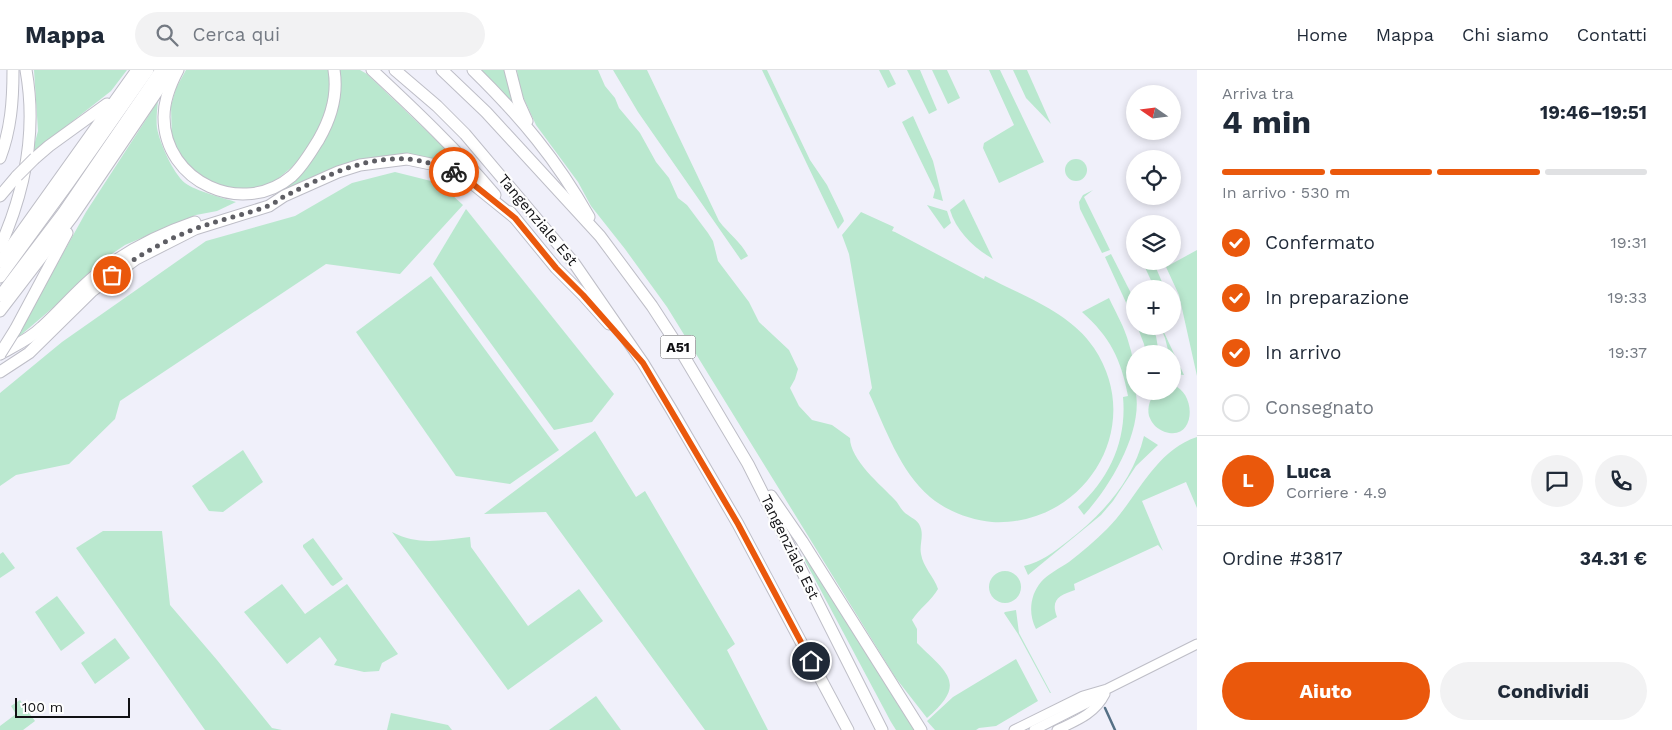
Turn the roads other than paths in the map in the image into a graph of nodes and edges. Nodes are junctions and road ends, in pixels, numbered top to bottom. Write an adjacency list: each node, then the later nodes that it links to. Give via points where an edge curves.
1 (13, 70): 17 (highway, via 14,102)
2 (26, 70): 22 (highway, via 30,103 29,152 20,194)
3 (137, 70): 14 (highway)
4 (148, 70): 24 (highway)
5 (161, 70): 25 (highway, via 63,213)
6 (172, 70): 15 (highway)
7 (178, 70): 8 (highway, via 167,95 164,112 171,148 182,166 198,181 219,191 250,194 273,188 292,176 304,162 322,135 332,109)
8 (334, 70)
9 (372, 70): 20 (highway, via 471,167)
10 (395, 70): 28 (highway, Tangenziale Est / A51, via 465,134 574,263)
11 (442, 70): 21 (highway, Tangenziale Est / A51, via 486,112)
12 (473, 70): 16 (highway)
13 (510, 70): 16 (highway, via 518,101)
14 (123, 89): 18 (highway, bridge, via 106,106 48,146); 23 (highway)
15 (131, 131): 26 (highway, via 72,217); 27 (highway, bridge, via 69,230)
16 (532, 132): 21 (highway, via 570,183)
17 (0, 158)
18 (0, 196)
19 (284, 196): 20 (highway, via 360,165 407,159 440,166 463,176); 27 (highway, via 180,227 136,248 98,274 32,335); 29 (highway, via 268,206 195,229 136,259 92,291 29,353)
20 (515, 218): 28 (highway)
21 (600, 236): 30 (highway, Tangenziale Est / A51, via 652,306)
22 (0, 247)
23 (0, 262)
24 (0, 277)
25 (0, 296)
26 (0, 311)
27 (0, 354)
28 (643, 363): 33 (highway, Tangenziale Est / A51, via 738,524)
29 (0, 372)
30 (748, 464): 34 (highway, Tangenziale Est / A51); 35 (highway, via 802,541)
31 (1196, 645): 32 (street)
32 (1107, 689): 36 (street, via 1083,696); 37 (street, via 1097,698); 38 (street, via 1091,713)
33 (848, 730)
34 (882, 730)
35 (921, 730)
36 (1014, 730)
37 (1034, 730)
38 (1057, 730)

